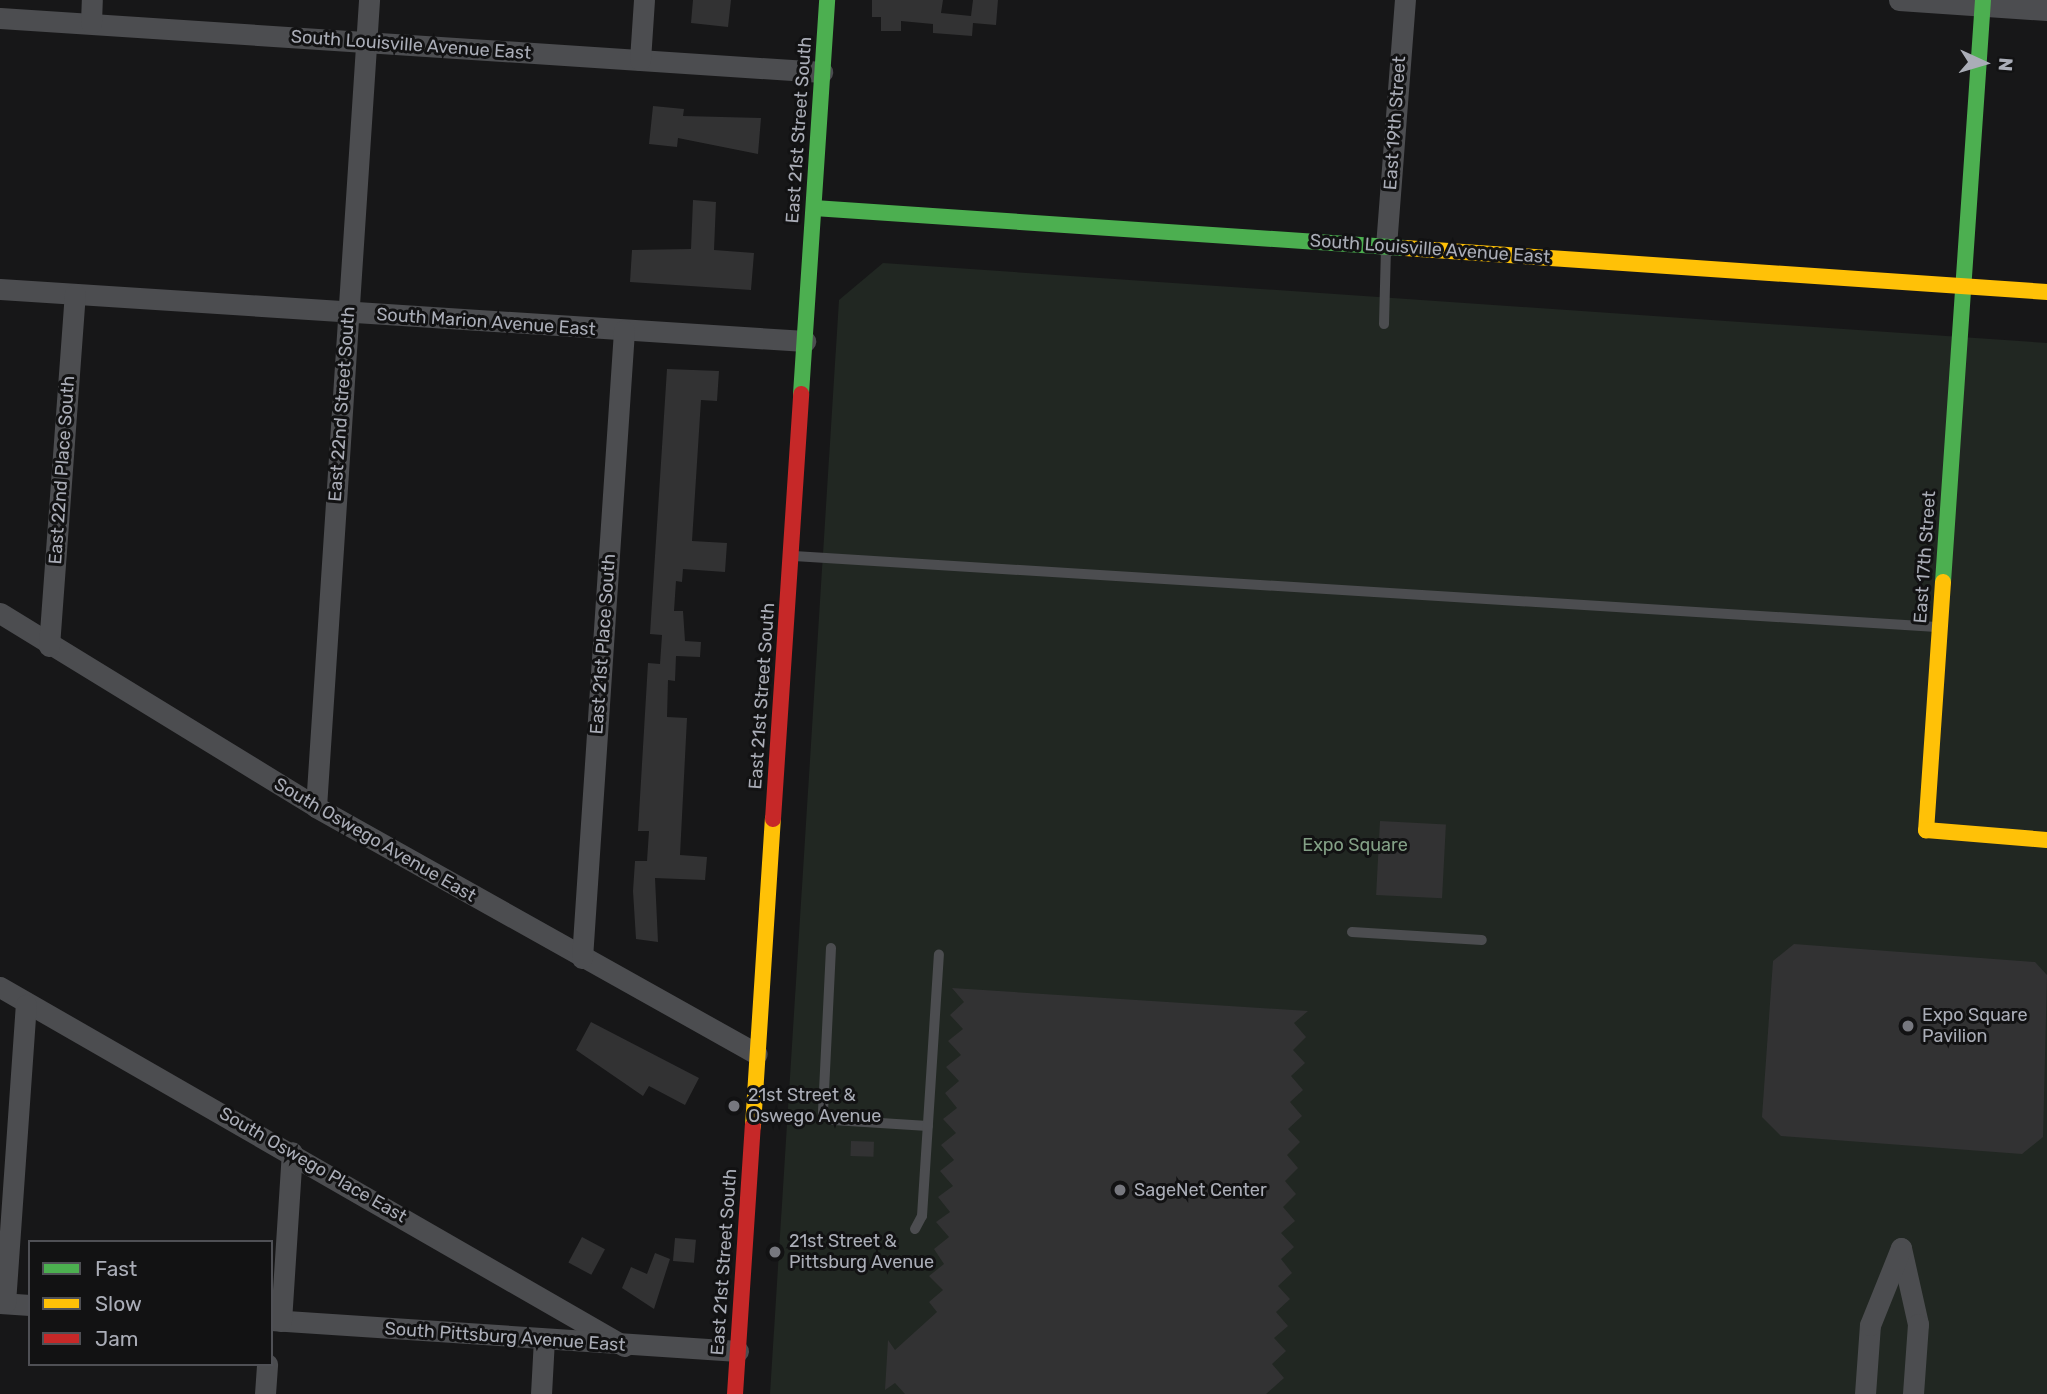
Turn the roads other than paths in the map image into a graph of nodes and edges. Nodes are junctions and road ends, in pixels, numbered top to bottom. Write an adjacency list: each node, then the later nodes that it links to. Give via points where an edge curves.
1 (92, 0): 10 (street)
2 (369, 0): 11 (street, East 22nd Street South)
3 (644, 0): 12 (street)
4 (827, 0): 13 (street, East 21st Street South)
5 (1405, 0): 15 (street, East 19th Street)
6 (1899, 0): 7 (street)
7 (1983, 3): 8 (street); 16 (street, East 17th Street)
8 (2047, 10)
9 (0, 18): 10 (street, South Louisville Avenue East)
10 (91, 23): 11 (street, South Louisville Avenue East)
11 (366, 43): 12 (street, South Louisville Avenue East); 20 (street, East 22nd Street South)
12 (640, 60): 13 (street, South Louisville Avenue East)
13 (822, 72): 14 (street, East 21st Street South)
14 (814, 208): 15 (street, South Louisville Avenue East); 23 (street, East 21st Street South)
15 (1387, 246): 16 (street, South Louisville Avenue East); 21 (lane)
16 (1964, 287): 18 (street, South Louisville Avenue East); 26 (street, East 17th Street)
17 (0, 289): 19 (street, South Marion Avenue East)
18 (2047, 292)
19 (75, 294): 20 (street, South Marion Avenue East); 27 (street, East 22nd Place South)
20 (347, 313): 22 (street, South Marion Avenue East); 28 (street, East 22nd Street South)
21 (1384, 324)
22 (624, 330): 23 (street, South Marion Avenue East); 34 (street, East 21st Place South)
23 (805, 341): 24 (street, East 21st Street South)
24 (790, 556): 26 (lane); 37 (street, East 21st Street South)
25 (0, 613): 27 (street, South Oswego Avenue East)
26 (1940, 627): 29 (street, East 17th Street, via 1926,830)
27 (49, 646): 28 (street, South Oswego Avenue East)
28 (316, 807): 34 (street, South Oswego Avenue East)
29 (2047, 840)
30 (1352, 932): 31 (lane)
31 (1482, 940)
32 (831, 948): 38 (lane, via 823,1113 833,1119)
33 (939, 955): 38 (lane)
34 (582, 958): 37 (street, South Oswego Avenue East)
35 (0, 987): 36 (street, South Oswego Place East)
36 (26, 1005): 39 (street, South Oswego Place East); 41 (street)
37 (757, 1054): 46 (street, East 21st Street South)
38 (928, 1126): 40 (lane)
39 (292, 1152): 43 (street); 45 (street, South Oswego Place East)
40 (915, 1229)
41 (2, 1303): 42 (street)
42 (28, 1305)
43 (276, 1321): 44 (street, South Pittsburg Avenue East)
44 (544, 1339): 45 (street, South Pittsburg Avenue East); 49 (street)
45 (624, 1346): 46 (street, South Pittsburg Avenue East)
46 (738, 1351): 50 (street, East 21st Street South)
47 (267, 1366): 48 (street)
48 (265, 1394)
49 (541, 1394)
50 (735, 1394)
51 (1865, 1394): 52 (street, via 1870,1325 1901,1248 1918,1324)
52 (1913, 1394)

